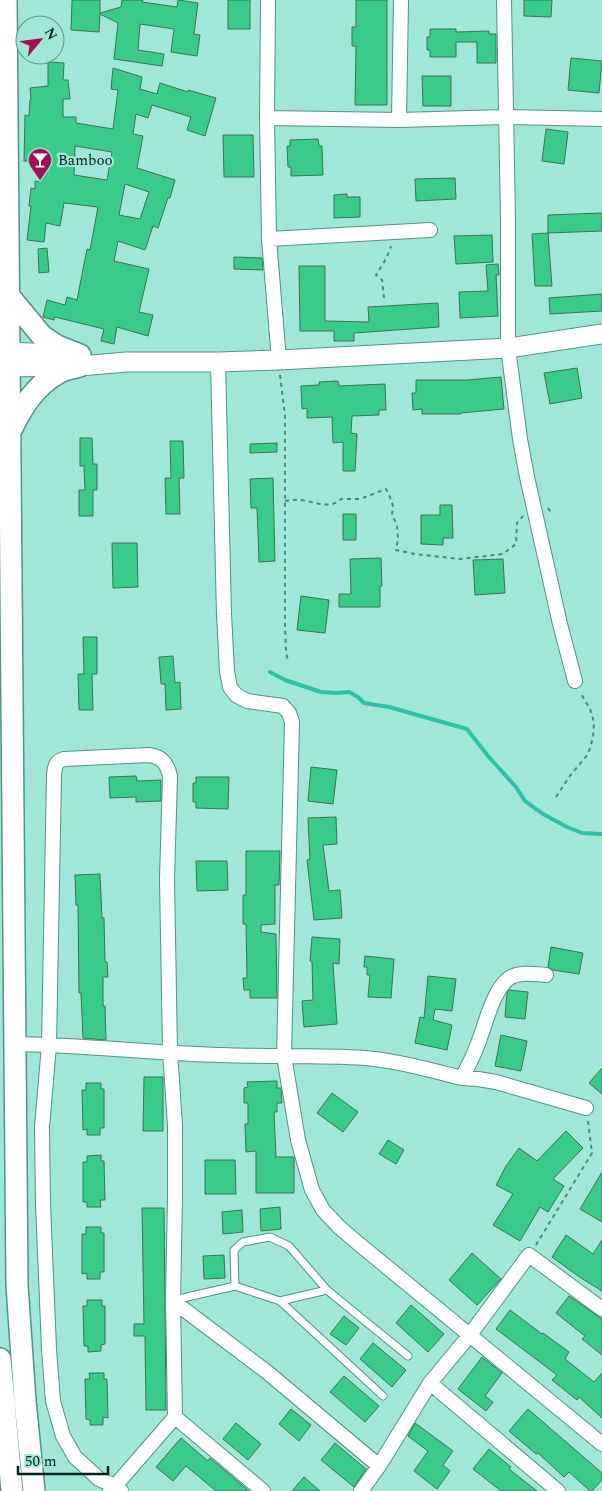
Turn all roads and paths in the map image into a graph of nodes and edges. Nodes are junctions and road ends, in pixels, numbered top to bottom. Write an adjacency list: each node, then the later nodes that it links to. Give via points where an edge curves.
1 (6, 0): 12 (main road)
2 (268, 0): 6 (street)
3 (401, 0): 8 (street)
4 (504, 0): 5 (street)
5 (506, 117): 7 (street); 8 (street); 15 (street)
6 (266, 118): 8 (street); 11 (street)
7 (602, 119)
8 (399, 120)
9 (430, 230): 10 (street)
10 (394, 231): 11 (street); 13 (path, via 386,259 376,274 382,280)
11 (269, 239): 18 (street)
12 (8, 295): 16 (main road); 17 (main road, via 42,336)
13 (384, 298)
14 (602, 334): 15 (street)
15 (508, 348): 18 (street); 22 (street)
16 (4, 359): 17 (street); 20 (main road)
17 (80, 360): 19 (street); 20 (main road, via 42,384 21,409)
18 (279, 360): 19 (street); 21 (path, via 285,416)
19 (218, 362): 31 (street, via 224,614 230,687 236,696 247,701 283,706 290,713 292,722)
20 (9, 435): 28 (main road)
21 (285, 501): 22 (path, via 330,505 341,499 360,499 386,489 397,525 396,550 460,559 503,554 516,544 517,523 523,515); 24 (path)
22 (534, 512): 23 (path, via 548,508); 25 (street)
23 (552, 514)
24 (288, 662)
25 (576, 681): 26 (path, via 594,722 593,738 588,754)
26 (556, 797)
27 (546, 975): 32 (street, via 518,975 507,979 494,1001)
28 (15, 1044): 29 (street); 50 (main road, via 17,1285)
29 (49, 1045): 30 (street); 30 (street, via 55,765 64,759 149,755 164,761 170,776 167,879); 49 (street, via 42,1127 53,1401 63,1436 75,1457)
30 (170, 1052): 31 (street); 37 (street, via 175,1125)
31 (284, 1056): 32 (street, via 378,1060); 40 (street, via 298,1140 312,1190 323,1210 358,1244)
32 (462, 1078): 33 (street, via 496,1082)
33 (586, 1108): 34 (path, via 592,1153)
34 (529, 1256): 39 (street); 40 (street)
35 (235, 1286): 36 (lane, via 234,1250 243,1242 270,1237 289,1246); 37 (lane); 38 (lane)
36 (327, 1290): 38 (lane); 41 (lane)
37 (173, 1301): 45 (street); 47 (street, via 267,1372)
38 (280, 1301): 44 (lane)
39 (602, 1309)
40 (469, 1336): 43 (street); 46 (street)
41 (408, 1356)
42 (0, 1359): 48 (main road)
43 (430, 1383): 47 (street); 53 (street)
44 (383, 1396)
45 (175, 1417): 49 (street); 51 (street)
46 (602, 1444)
47 (379, 1466): 52 (street)
48 (8, 1483)
49 (115, 1489)
50 (34, 1491)
51 (263, 1491)
52 (361, 1491)
53 (558, 1491)

